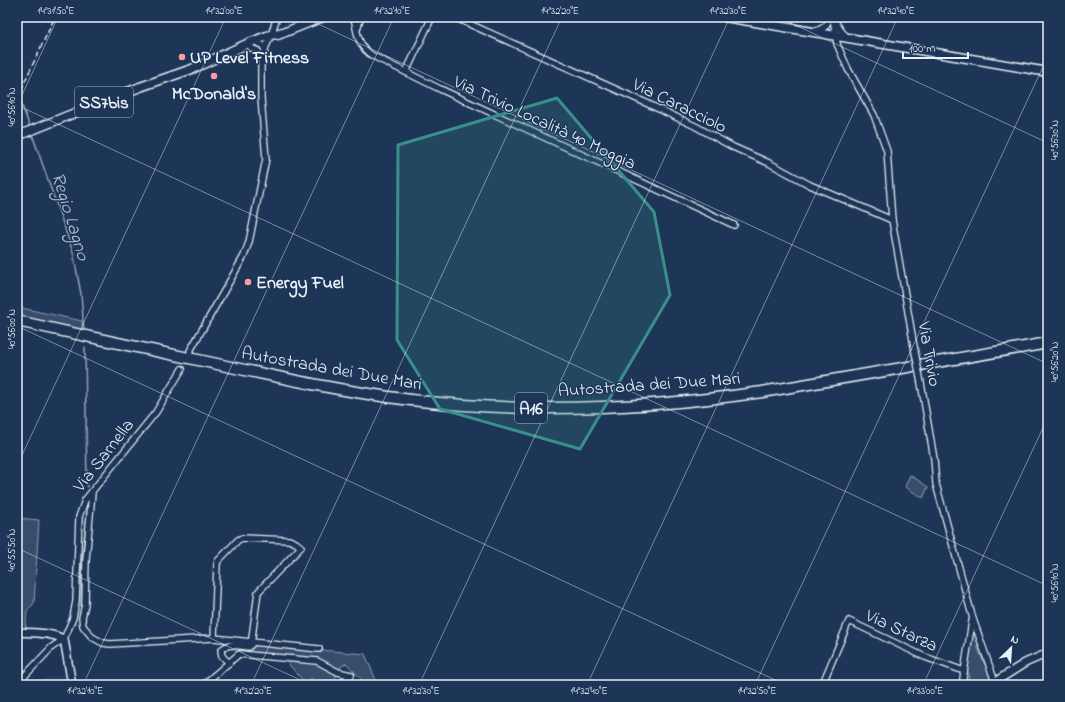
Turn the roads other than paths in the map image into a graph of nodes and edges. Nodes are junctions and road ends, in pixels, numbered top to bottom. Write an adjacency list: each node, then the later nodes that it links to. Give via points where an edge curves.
1 (277, 17): 13 (street)
2 (323, 17): 13 (main road, SS7bis)
3 (354, 17): 9 (street, Via Trivio Località 40 Moggia)
4 (361, 17): 9 (street)
5 (432, 17): 19 (street)
6 (454, 17): 22 (street, Via Caracciolo, via 644,102 733,147 769,162 810,185)
7 (725, 17): 10 (main road)
8 (832, 17): 10 (street, via 826,26); 11 (street, Via Trivio); 12 (street)
9 (356, 30): 19 (street, Via Trivio Località 40 Moggia, via 361,45 368,53)
10 (815, 32): 11 (main road)
11 (836, 35): 12 (main road); 22 (street, Via Trivio, via 837,44 874,115 887,151)
12 (847, 37): 20 (main road)
13 (270, 38): 14 (main road, SS7bis); 15 (main road, SS7bis)
14 (262, 47): 15 (main road, SS7bis); 16 (main road, SS7bis); 17 (street)
15 (240, 48): 18 (main road, SS7bis)
16 (251, 48): 17 (street, via 259,52); 18 (main road, SS7bis)
17 (262, 66): 28 (street, via 261,98 266,159 249,242 244,256)
18 (192, 69): 21 (main road, SS7bis)
19 (406, 72): 23 (street, Via Trivio Località 40 Moggia)
20 (1048, 72)
21 (17, 136)
22 (892, 220): 33 (street, Via Trivio, bridge, via 934,459 936,484)
23 (734, 225)
24 (17, 321): 26 (highway, Autostrada dei Due Mari / A16, via 334,389 426,402 528,408 630,406 723,398)
25 (17, 327): 27 (highway, Autostrada dei Due Mari / A16, via 332,395 410,406 528,414 622,412 724,404)
26 (1048, 343)
27 (1048, 349)
28 (190, 351)
29 (182, 369): 30 (street, Via Sarnella, via 156,412)
30 (92, 493): 31 (street, Via Sarnella, via 82,505 79,517); 32 (street)
31 (75, 610): 32 (street); 36 (street, Via Sarnella)
32 (83, 611): 35 (street, via 83,626 92,637 103,643)
33 (973, 619): 41 (street); 42 (street, Via Trivio)
34 (17, 632): 36 (street, via 47,634)
35 (214, 638): 37 (street); 37 (street, via 218,561 242,538 289,540 301,547 258,592)
36 (64, 639): 43 (street, via 52,647); 44 (street)
37 (252, 642): 38 (street); 40 (street, via 248,647 223,647 222,656)
38 (319, 649)
39 (1048, 653): 42 (street, via 1025,663)
40 (229, 663): 45 (street); 46 (street, via 239,654 317,661 338,672 351,675)
41 (964, 671): 47 (street, Via Starza, via 925,657 849,621); 48 (street)
42 (995, 683)
43 (17, 684)
44 (72, 685)
45 (203, 685)
46 (339, 685)
47 (822, 685)
48 (962, 685)

